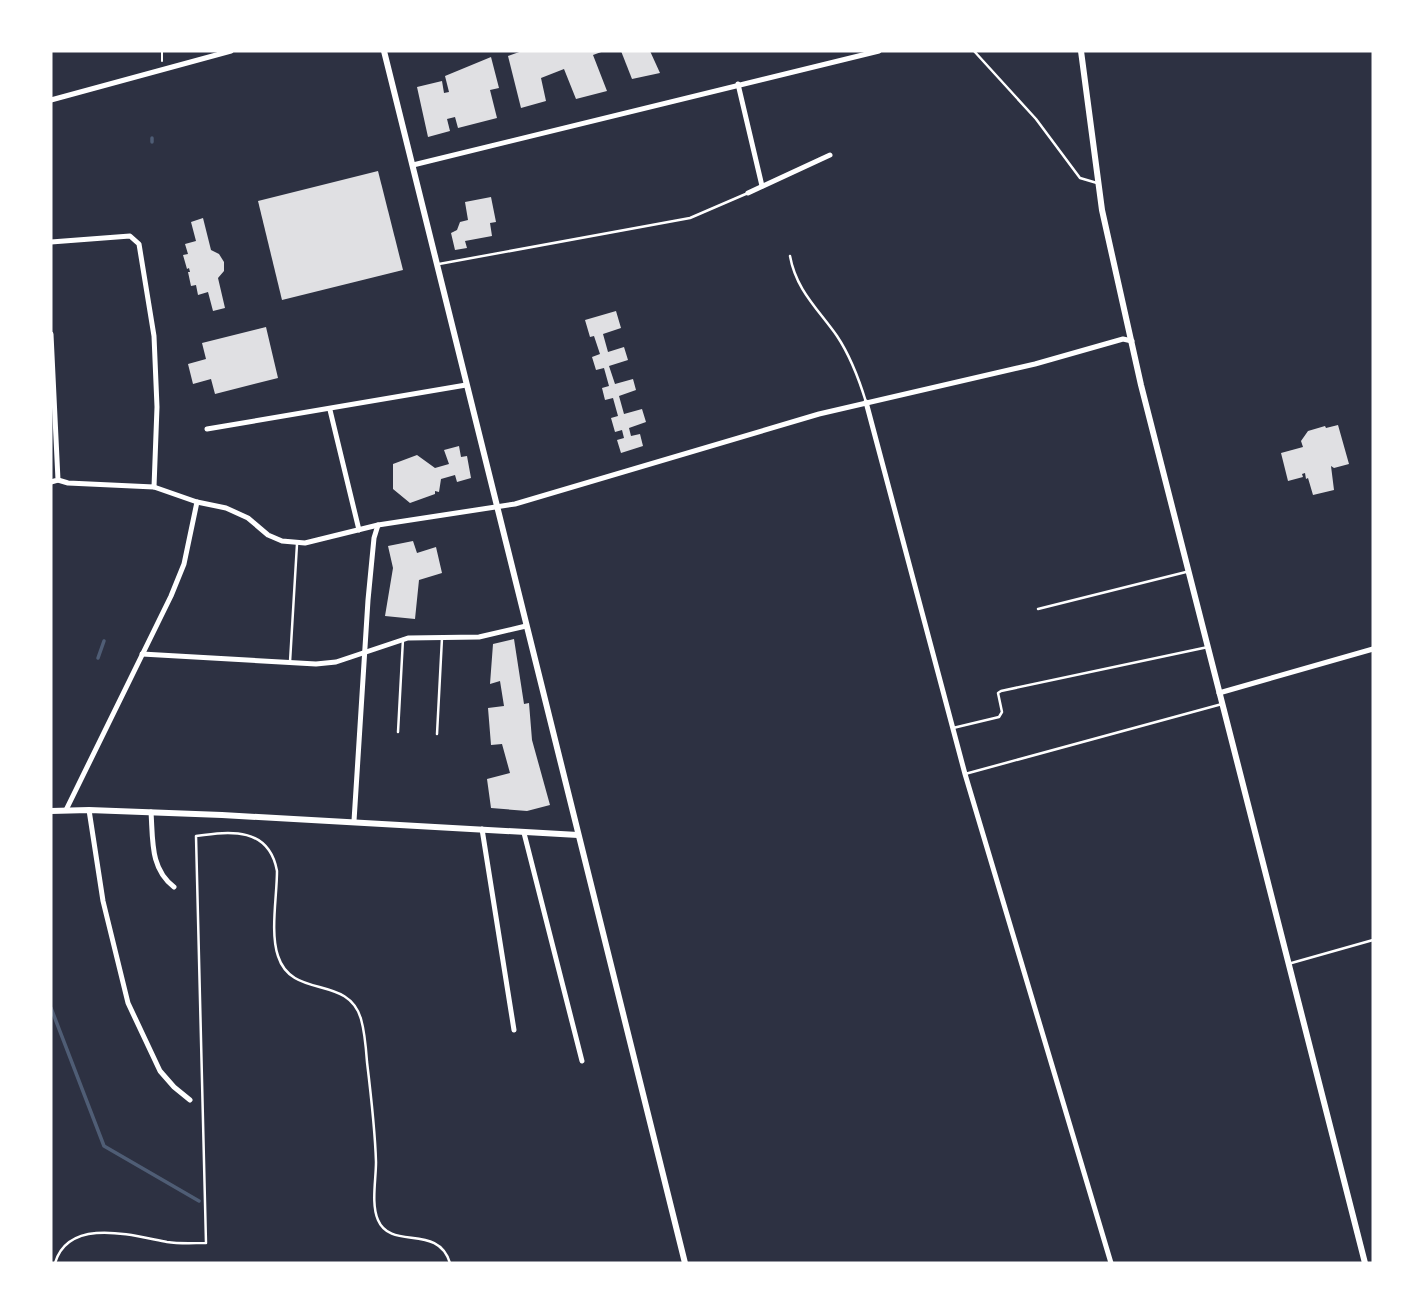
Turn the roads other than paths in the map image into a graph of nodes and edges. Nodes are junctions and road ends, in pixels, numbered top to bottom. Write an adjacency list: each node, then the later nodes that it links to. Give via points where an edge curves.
1 (231, 51): 7 (street)
2 (384, 51): 9 (street)
3 (879, 51): 6 (street)
4 (975, 51): 10 (lane, via 1036,119 1080,178)
5 (1081, 51): 10 (street)
6 (738, 84): 9 (street); 11 (street)
7 (51, 100)
8 (830, 155): 11 (street)
9 (413, 165): 15 (street)
10 (1097, 183): 17 (street)
11 (762, 186): 12 (street)
12 (748, 193): 15 (lane, via 690,218)
13 (51, 242): 23 (street, via 130,236 139,244 154,336)
14 (790, 256): 19 (lane, via 801,289 845,348)
15 (436, 264): 18 (street)
16 (51, 334): 22 (street)
17 (1132, 341): 19 (street, via 1123,339); 29 (street)
18 (466, 385): 20 (street); 25 (street)
19 (866, 402): 25 (street); 41 (street)
20 (330, 410): 21 (street); 27 (street)
21 (207, 429)
22 (54, 481): 23 (street)
23 (154, 487): 24 (street)
24 (197, 502): 28 (street, via 226,508 268,535); 37 (street, via 184,564)
25 (497, 507): 26 (street); 31 (street)
26 (378, 525): 27 (street); 36 (street)
27 (359, 530): 28 (street)
28 (297, 544): 38 (lane)
29 (1189, 571): 30 (lane); 34 (street)
30 (1038, 609)
31 (526, 626): 32 (street, via 479,637); 52 (street)
32 (442, 638): 33 (street); 43 (lane)
33 (402, 639): 36 (street); 42 (lane)
34 (1208, 647): 39 (street); 41 (lane, via 1001,691 999,717)
35 (1373, 649): 39 (street)
36 (364, 653): 38 (street, via 336,662); 49 (street)
37 (142, 654): 38 (street); 45 (street)
38 (290, 663)
39 (1219, 693): 40 (street)
40 (1222, 704): 44 (lane); 55 (street)
41 (953, 729): 44 (street)
42 (398, 732)
43 (437, 734)
44 (965, 774): 62 (street)
45 (66, 810): 46 (street); 47 (street)
46 (89, 810): 48 (street); 58 (street, via 103,901 128,1003 160,1071)
47 (51, 811)
48 (151, 812): 49 (street); 53 (street, via 157,867)
49 (354, 821): 50 (street)
50 (482, 829): 51 (street); 56 (street)
51 (524, 833): 52 (street); 57 (street)
52 (578, 835): 61 (street)
53 (174, 887)
54 (1373, 940): 55 (lane)
55 (1288, 964): 63 (street)
56 (514, 1030)
57 (582, 1061)
58 (190, 1100)
59 (55, 1263): 60 (lane, via 69,1243 100,1233 206,1243 196,836 215,833 250,836 267,847 277,871 275,942 281,965 297,981 342,994 358,1011 375,1139 375,1212 381,1226 392,1234 433,1242)
60 (450, 1263)
61 (685, 1263)
62 (1111, 1263)
63 (1365, 1263)

